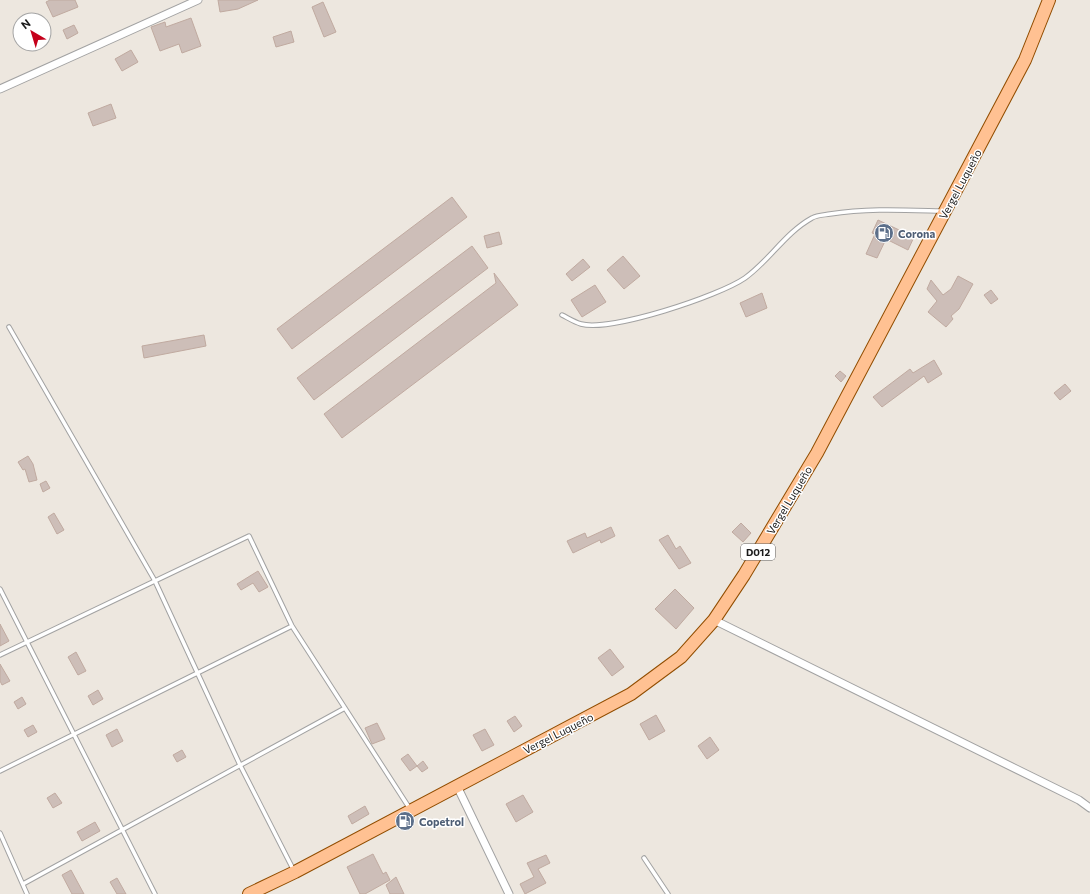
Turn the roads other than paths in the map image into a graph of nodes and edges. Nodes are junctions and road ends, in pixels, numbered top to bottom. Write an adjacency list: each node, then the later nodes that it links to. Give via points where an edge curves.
1 (198, 0): 3 (street)
2 (1049, 0): 4 (main road, Vergel Luqueño / D012, via 1025,60)
3 (0, 89)
4 (947, 211): 5 (lane, via 854,210 813,217 786,237 759,267 744,279 716,292 662,312 616,324 581,324); 9 (main road, Vergel Luqueño / D012, via 817,453)
5 (562, 315)
6 (9, 327): 7 (lane)
7 (155, 581): 10 (lane, via 249,536); 11 (lane); 13 (lane)
8 (0, 590): 11 (lane)
9 (714, 620): 18 (main road, Vergel Luqueño / D012, via 681,657 631,694); 19 (street, via 1079,800)
10 (292, 626): 13 (lane); 14 (lane)
11 (27, 642): 12 (lane); 15 (lane)
12 (0, 654)
13 (198, 673): 15 (lane); 16 (lane)
14 (345, 708): 16 (lane); 20 (lane)
15 (74, 734): 17 (lane); 21 (lane)
16 (240, 765): 21 (lane); 24 (lane)
17 (0, 771)
18 (457, 786): 20 (main road, Vergel Luqueño / D012); 29 (street)
19 (1090, 808)
20 (411, 811): 24 (main road, Vergel Luqueño / D012)
21 (122, 830): 25 (lane); 28 (lane)
22 (0, 833): 25 (lane)
23 (644, 858): 30 (lane)
24 (295, 872): 26 (main road, Vergel Luqueño / D012)
25 (23, 884): 27 (lane)
26 (252, 893)
27 (27, 894)
28 (154, 894)
29 (509, 894)
30 (668, 894)

